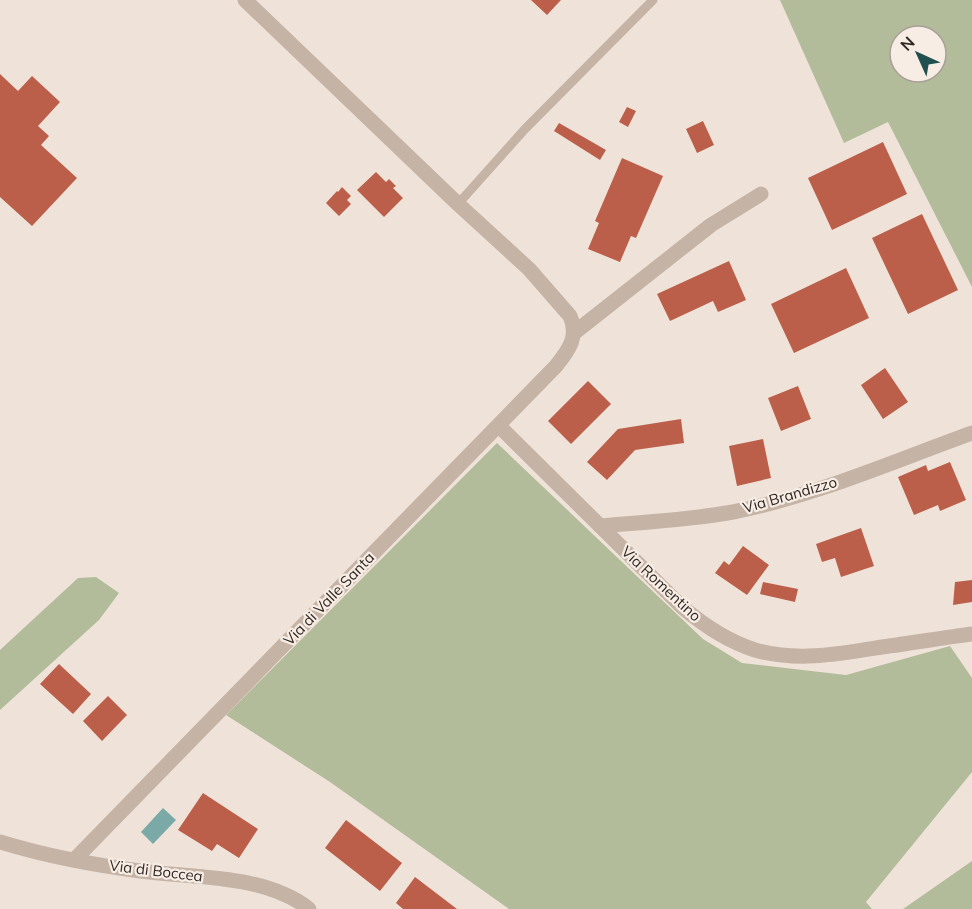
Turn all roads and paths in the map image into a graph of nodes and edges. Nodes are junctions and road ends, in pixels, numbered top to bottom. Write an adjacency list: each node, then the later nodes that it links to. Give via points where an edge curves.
1 (245, 0): 4 (street)
2 (653, 0): 4 (lane, via 525,129)
3 (761, 194): 5 (street, via 711,225)
4 (458, 204): 5 (street, via 529,269 570,316)
5 (574, 333): 6 (street, Via di Valle Santa, via 569,349 556,366)
6 (499, 426): 8 (street, Via Romentino); 11 (street, Via di Valle Santa)
7 (972, 433): 8 (street, Via Brandizzo, via 760,505 704,516)
8 (600, 526): 9 (street, Via Romentino, via 697,619 754,650 815,657)
9 (972, 634)
10 (0, 842): 11 (street, Via di Boccea)
11 (74, 860): 12 (street, Via di Boccea, via 219,878 279,892)
12 (309, 909)

